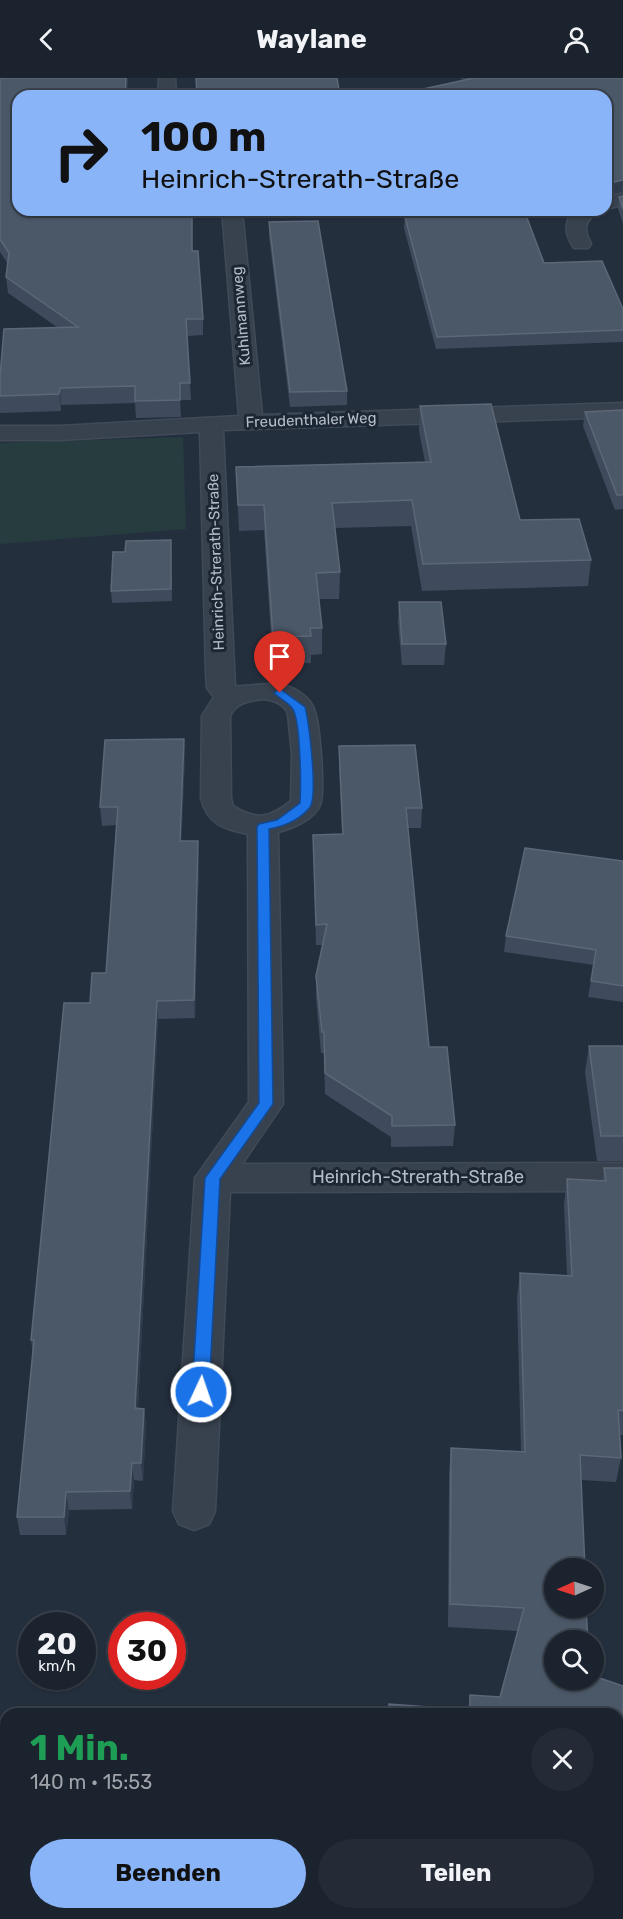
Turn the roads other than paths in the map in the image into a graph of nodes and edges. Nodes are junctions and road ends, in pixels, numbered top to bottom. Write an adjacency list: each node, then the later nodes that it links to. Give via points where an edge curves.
1 (233, 216): 5 (street, Kuhlmannweg)
2 (580, 216): 3 (street, via 575,233)
3 (581, 244)
4 (623, 410): 5 (street, Freudenthaler Weg)
5 (251, 422): 6 (street, Freudenthaler Weg)
6 (211, 424): 7 (street, Freudenthaler Weg); 8 (street, Heinrich-Strerath-Straße, via 220,674 221,688)
7 (0, 433)
8 (230, 698): 9 (street, via 216,716 219,811 231,820); 9 (street, via 242,693 280,693 299,707 306,804 280,823)
9 (263, 827): 11 (street, via 266,1104)
10 (623, 1177): 11 (street, Heinrich-Strerath-Straße)
11 (213, 1178): 12 (street)
12 (194, 1511)

